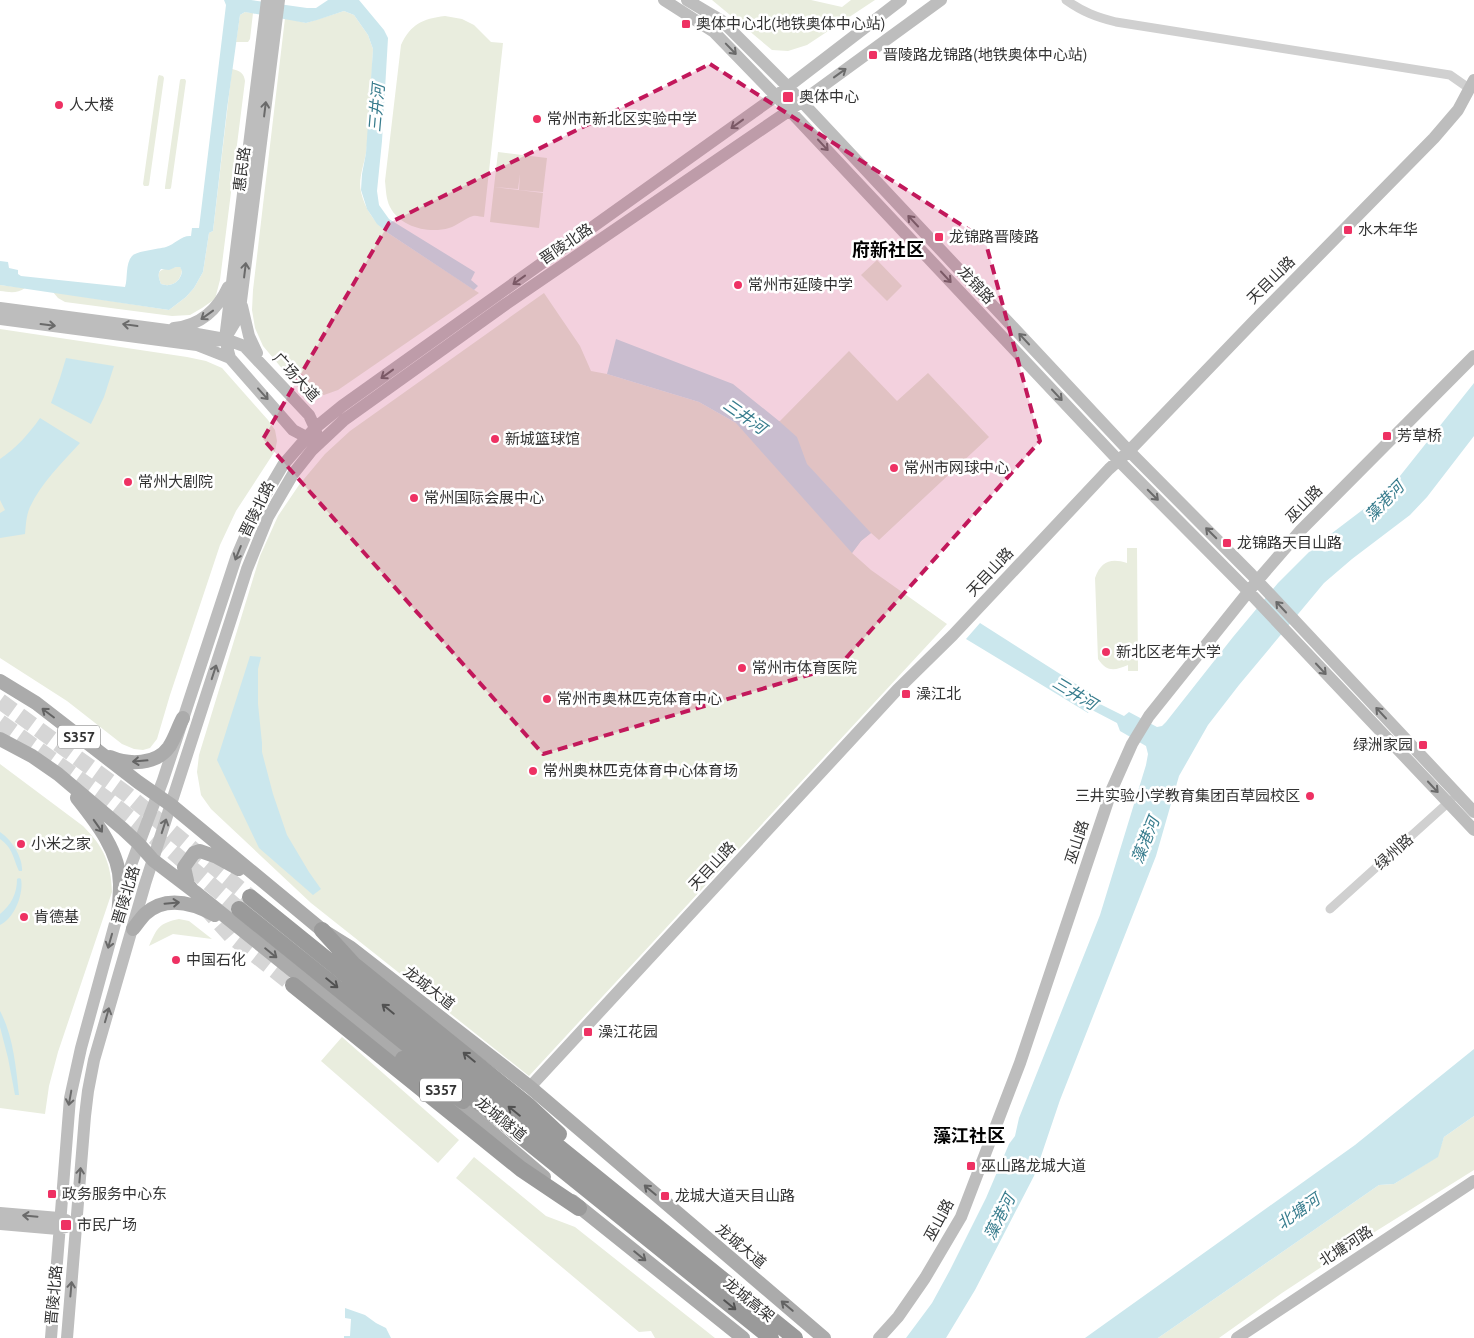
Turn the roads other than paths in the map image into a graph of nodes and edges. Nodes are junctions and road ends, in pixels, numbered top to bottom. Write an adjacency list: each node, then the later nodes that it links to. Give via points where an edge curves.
1 (664, 0): 10 (main road, 龙锦路, one-way to 10, via 714,32)
2 (687, 0): 9 (main road, 龙锦路, via 722,21)
3 (901, 0): 9 (main road, 晋陵北路)
4 (941, 0): 11 (main road, 晋陵北路, one-way to 4)
5 (1066, 0): 8 (street, via 1096,17 1116,22 1450,75)
6 (275, 1): 7 (main road, 惠民路)
7 (271, 19): 13 (main road, 惠民路); 14 (main road, 惠民路, one-way to 7)
8 (1472, 84): 26 (main road, 天目山路, via 1458,110 1434,138)
9 (788, 87): 10 (main road, 晋陵北路); 11 (main road, 龙锦路)
10 (776, 96): 12 (main road, 龙锦路); 25 (main road, 晋陵北路, one-way to 25, via 342,406)
11 (800, 102): 12 (main road, 晋陵北路); 26 (main road, 龙锦路, one-way to 11)
12 (790, 110): 25 (main road, 晋陵北路, via 506,304 344,420); 27 (main road, 龙锦路, one-way to 27)
13 (234, 275): 17 (main road, one-way to 17, via 223,300 212,312 178,328); 18 (main road, 惠民路)
14 (241, 301): 18 (main road, 惠民路, via 237,319); 22 (main road, via 249,336)
15 (0, 308): 17 (main road, 广场大道, one-way to 15)
16 (0, 319): 19 (main road, one-way to 19)
17 (160, 329): 18 (main road, 广场大道)
18 (225, 339): 19 (main road); 21 (main road, 惠民路); 22 (main road, 广场大道, via 244,346)
19 (197, 345): 21 (main road)
20 (1474, 356): 28 (main road, 巫山路, via 1301,530)
21 (230, 358): 24 (main road, one-way to 24)
22 (266, 368): 23 (main road, 广场大道)
23 (294, 399): 24 (main road, via 295,409 287,413); 25 (main road, 广场大道, via 309,415)
24 (278, 411): 25 (main road, via 293,430)
25 (314, 436): 31 (main road, 晋陵北路, one-way to 31, via 284,465 256,511 236,558); 37 (main road, 晋陵北路, one-way to 25, via 247,569 268,517 293,474 312,450)
26 (1129, 451): 27 (main road, 天目山路); 28 (main road, 龙锦路, one-way to 26)
27 (1119, 461): 29 (main road, 龙锦路, one-way to 29); 52 (main road, 天目山路, via 898,690)
28 (1262, 586): 29 (main road, 巫山路); 36 (main road, 龙锦路, one-way to 28)
29 (1253, 597): 36 (main road, 龙锦路, one-way to 36); 67 (main road, 巫山路, via 1149,716 1132,744 1112,789 1020,1063 961,1217 898,1318)
30 (0, 681): 33 (main road, 龙城大道 / S357, one-way to 30, via 36,703)
31 (183, 718): 33 (main road, one-way to 33, via 168,748 154,759 120,761); 35 (main road, 晋陵北路)
32 (0, 739): 34 (main road, S357)
33 (98, 752): 35 (main road, 龙城大道 / S357)
34 (58, 774): 40 (main road, S357); 46 (main road, one-way to 46, via 88,811 114,856 120,882)
35 (157, 795): 37 (main road, 龙城大道 / S357); 40 (main road, 晋陵北路)
36 (1452, 799): 38 (main road); 39 (main road); 45 (street, 绿州路)
37 (171, 805): 41 (main road, 晋陵北路, one-way to 37); 42 (main road, 龙城大道 / S357)
38 (1474, 812)
39 (1474, 830)
40 (139, 844): 41 (main road, S357); 46 (main road, 晋陵北路, via 130,865)
41 (153, 860): 43 (main road, S357); 47 (main road, 晋陵北路)
42 (270, 887): 43 (main road, via 200,851 194,853 184,867 188,885); 49 (main road, 龙城大道 / S357)
43 (195, 892): 48 (main road, S357)
44 (245, 903): 60 (highway, 龙城隧道)
45 (1330, 909)
46 (118, 915): 58 (main road, 晋陵北路, one-way to 58, via 80,1048 70,1098)
47 (132, 929): 48 (main road, one-way to 48, via 146,913 162,904 180,902 200,907); 59 (main road, 晋陵北路, one-way to 47, via 89,1083)
48 (243, 930): 51 (main road, S357, one-way to 51)
49 (322, 930): 52 (main road, 龙城大道 / S357, via 351,948); 60 (highway, one-way to 49, via 529,1106 353,964)
50 (293, 985): 55 (highway, via 521,1169)
51 (403, 1059): 55 (main road, S357); 60 (highway, via 482,1115 632,1237)
52 (530, 1087): 66 (main road, 龙城大道 / S357, one-way to 52)
53 (1474, 1181): 68 (main road, 北塘河路)
54 (1474, 1191): 69 (main road, 北塘河路)
55 (580, 1208): 63 (main road, S357, one-way to 63)
56 (0, 1214): 58 (main road, one-way to 56)
57 (0, 1224): 58 (main road)
58 (59, 1224): 59 (main road); 61 (main road, 晋陵北路)
59 (75, 1224): 62 (main road, 晋陵北路, one-way to 59)
60 (697, 1268): 64 (highway, 龙城高架, one-way to 64); 65 (highway, 龙城高架)
61 (51, 1338)
62 (67, 1338)
63 (743, 1338)
64 (771, 1338)
65 (795, 1338)
66 (824, 1338)
67 (879, 1338)
68 (1237, 1338)
69 (1248, 1338)

